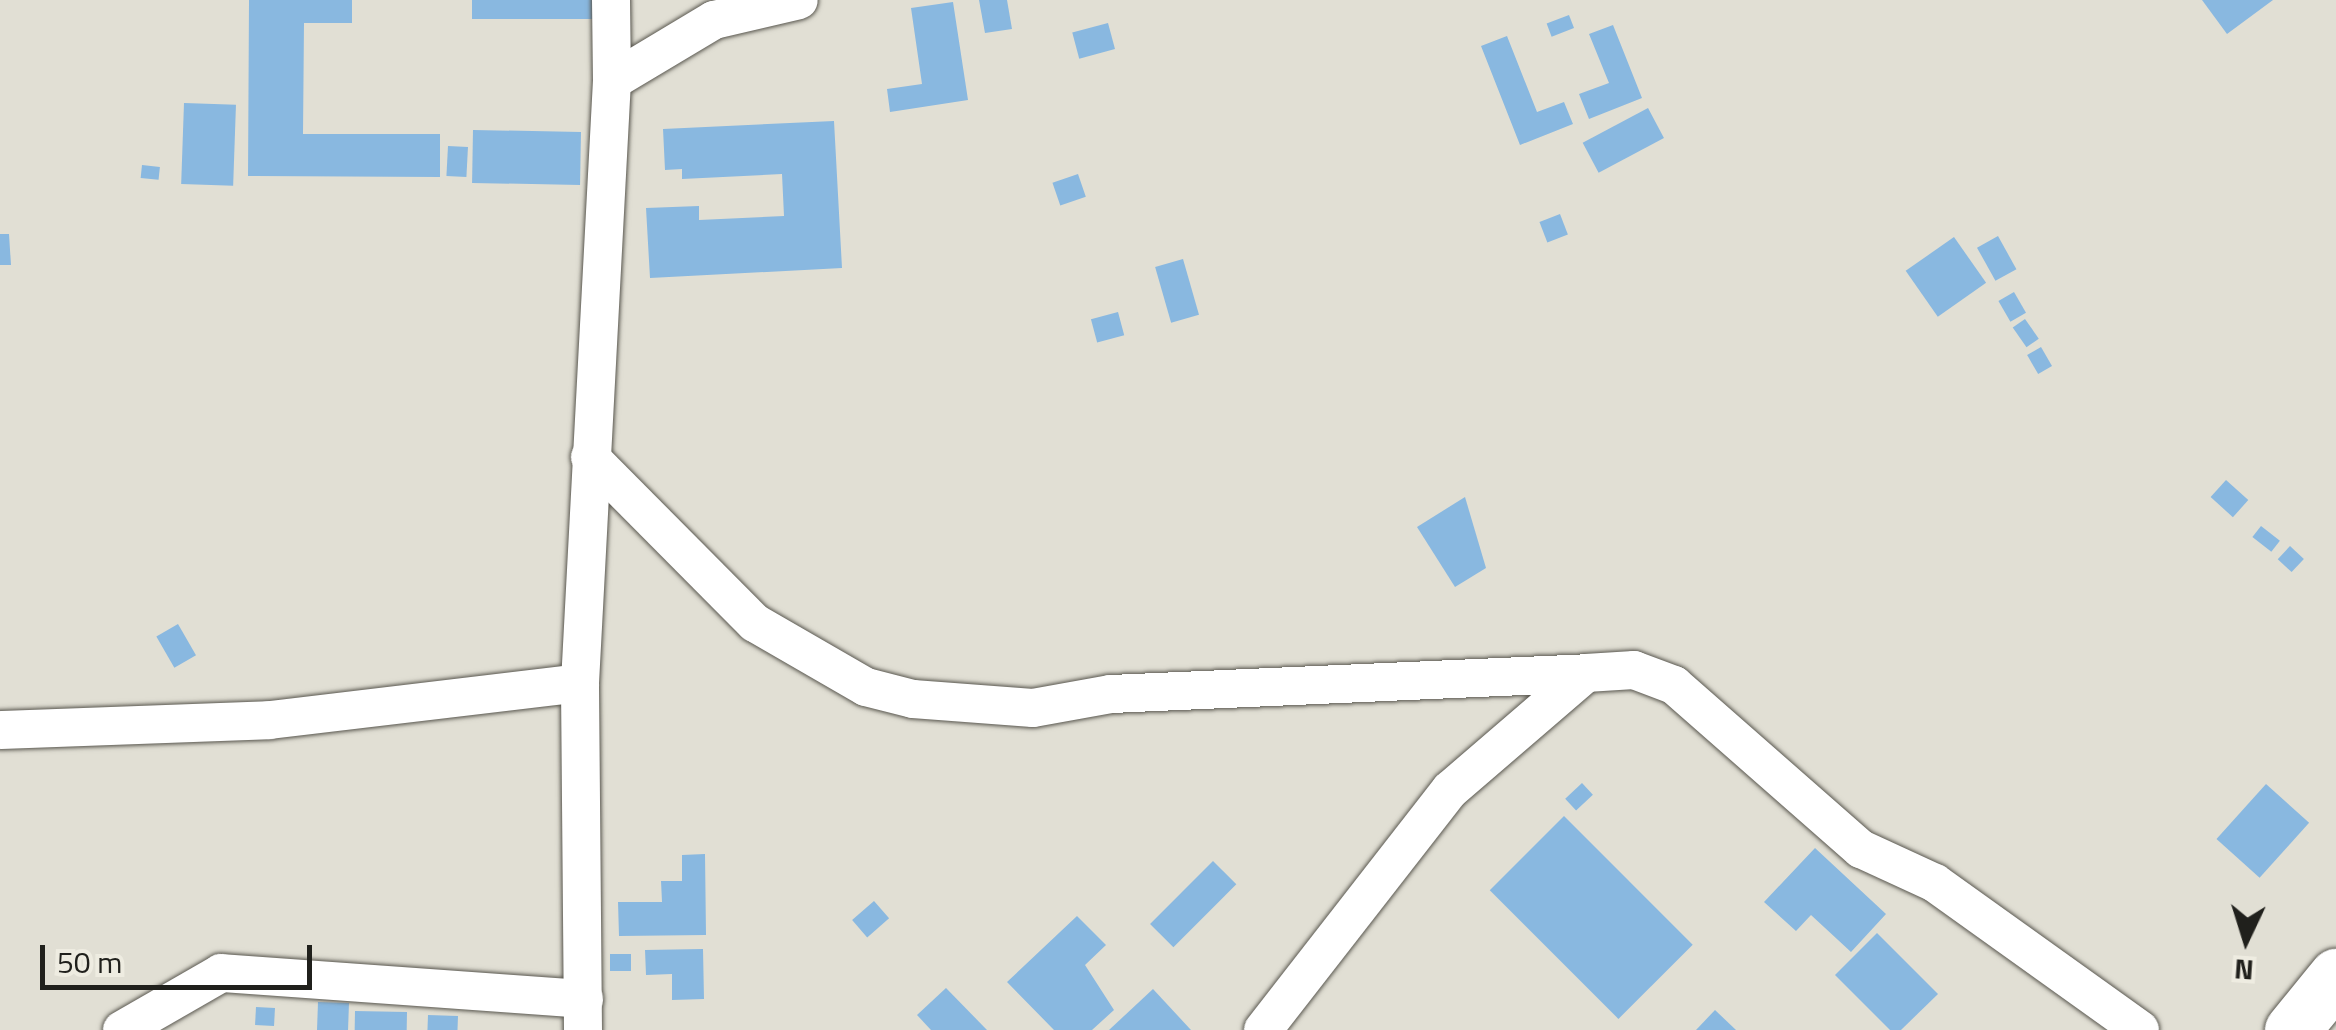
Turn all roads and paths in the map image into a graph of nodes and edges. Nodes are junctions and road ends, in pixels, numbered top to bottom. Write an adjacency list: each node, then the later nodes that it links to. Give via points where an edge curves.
1 (611, 0): 3 (street)
2 (799, 0): 3 (street, via 714,20)
3 (612, 81): 4 (street)
4 (590, 457): 5 (street, via 755,623 866,688 912,699 1032,708 1111,694); 6 (street)
5 (1586, 673): 11 (street, via 1450,790); 12 (street, via 1634,670 1674,685 1861,848 1935,883)
6 (580, 683): 7 (street, via 270,720); 9 (street)
7 (0, 730)
8 (2336, 976): 13 (main road)
9 (583, 1015): 10 (street, via 221,973)
10 (122, 1030)
11 (1263, 1030)
12 (2140, 1030)
13 (2292, 1030)

